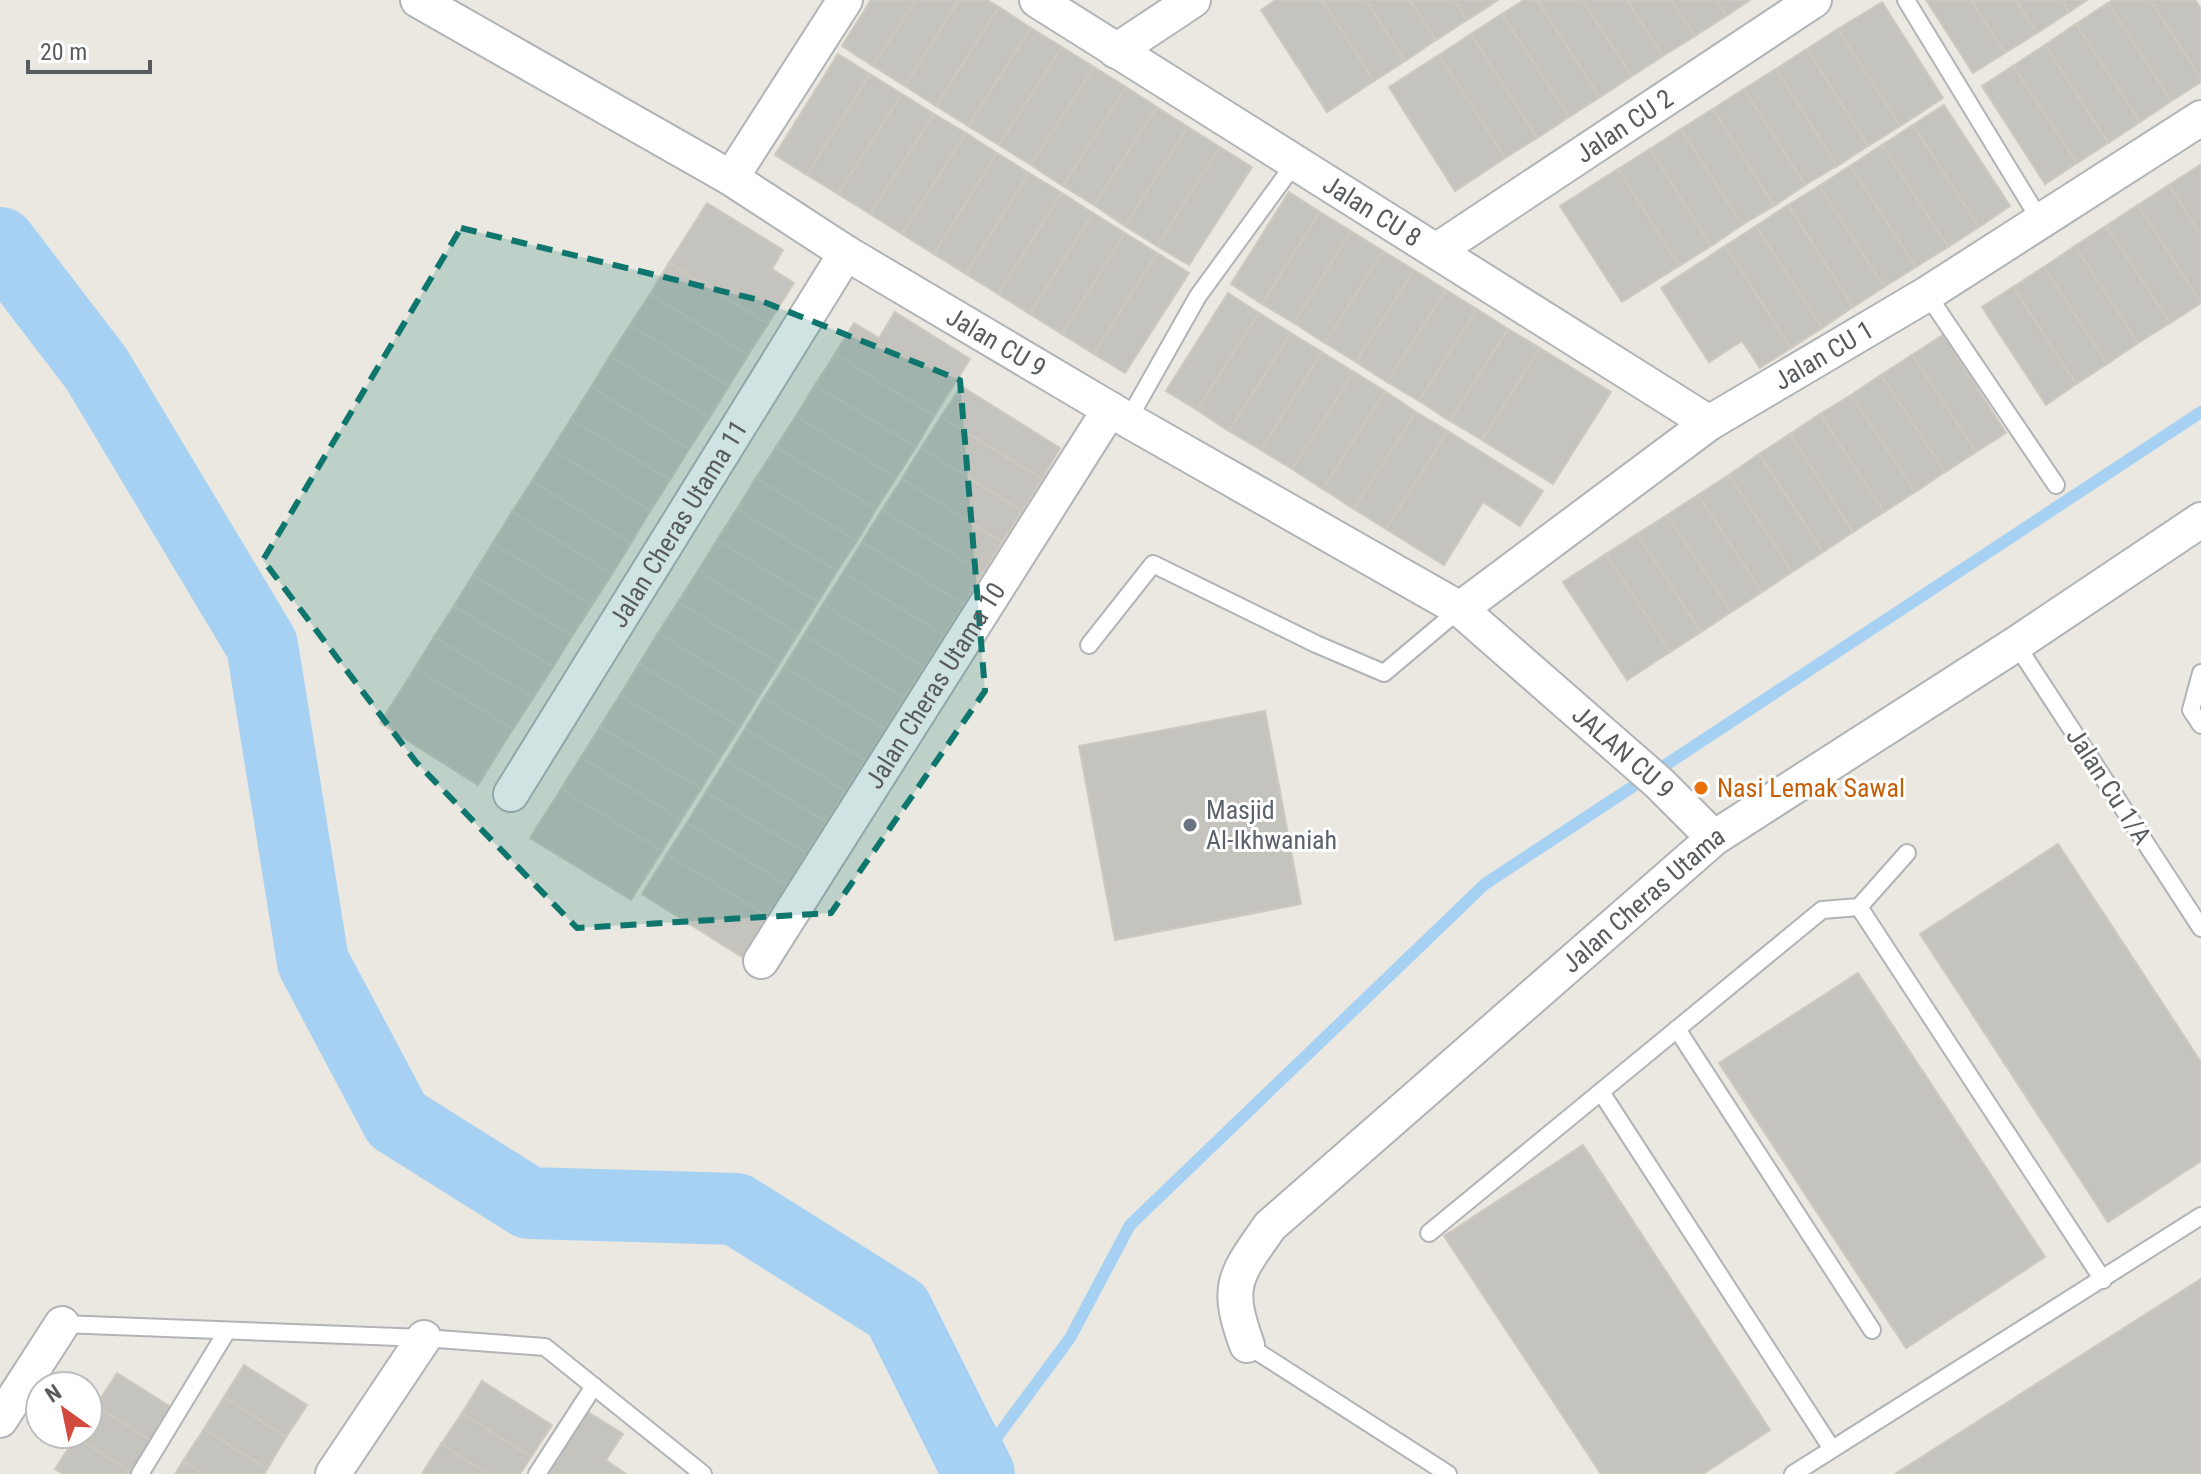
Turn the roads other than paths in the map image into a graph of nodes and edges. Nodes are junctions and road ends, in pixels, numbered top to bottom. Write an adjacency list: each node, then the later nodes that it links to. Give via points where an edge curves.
1 (418, 0): 10 (street, Jalan CU 9)
2 (845, 0): 10 (street)
3 (1037, 0): 7 (street, Jalan CU 8)
4 (1193, 0): 7 (street)
5 (1814, 0): 12 (street, Jalan CU 2)
6 (1906, 0): 11 (lane)
7 (1116, 51): 9 (street, Jalan CU 8)
8 (2201, 118): 11 (street, Jalan CU 1)
9 (1295, 163): 12 (street, Jalan CU 8); 15 (lane)
10 (731, 178): 13 (street, Jalan CU 9)
11 (2040, 220): 14 (street, Jalan CU 1)
12 (1436, 251): 16 (street, Jalan CU 8)
13 (846, 253): 15 (street, Jalan CU 9); 25 (street, Jalan Cheras Utama 11)
14 (1927, 294): 16 (street, Jalan CU 1); 17 (lane)
15 (1119, 414): 19 (street, Jalan CU 9); 30 (street, Jalan Cheras Utama 10)
16 (1709, 423): 19 (street, Jalan CU 1)
17 (2056, 485)
18 (2201, 520): 20 (street, Jalan Cheras Utama)
19 (1460, 609): 21 (lane, via 1384,673 1153,564); 23 (street, Jalan CU 9)
20 (2016, 644): 26 (street, Jalan Cheras Utama); 29 (lane, Jalan Cu 1/A)
21 (1089, 645)
22 (2201, 673): 24 (lane, via 2191,710)
23 (1564, 701): 26 (street, JALAN CU 9)
24 (2201, 725)
25 (511, 794)
26 (1714, 838): 40 (street, Jalan Cheras Utama, via 1270,1226 1238,1272 1235,1312)
27 (1907, 853): 28 (lane)
28 (1859, 907): 31 (lane, via 1822,910); 35 (lane)
29 (2201, 928)
30 (761, 961)
31 (1677, 1029): 32 (lane); 37 (lane)
32 (1601, 1092): 34 (lane); 43 (lane)
33 (2201, 1216): 35 (lane)
34 (1429, 1233)
35 (2103, 1280): 43 (lane)
36 (62, 1324): 38 (lane); 42 (street)
37 (1872, 1330)
38 (227, 1331): 39 (lane); 44 (lane)
39 (424, 1338): 41 (lane, via 545,1347); 45 (street)
40 (1247, 1345): 48 (lane)
41 (594, 1386): 46 (lane); 47 (lane)
42 (1, 1416)
43 (1832, 1449): 49 (lane)
44 (140, 1474)
45 (333, 1474)
46 (537, 1474)
47 (703, 1474)
48 (1448, 1474)
49 (1793, 1474)

